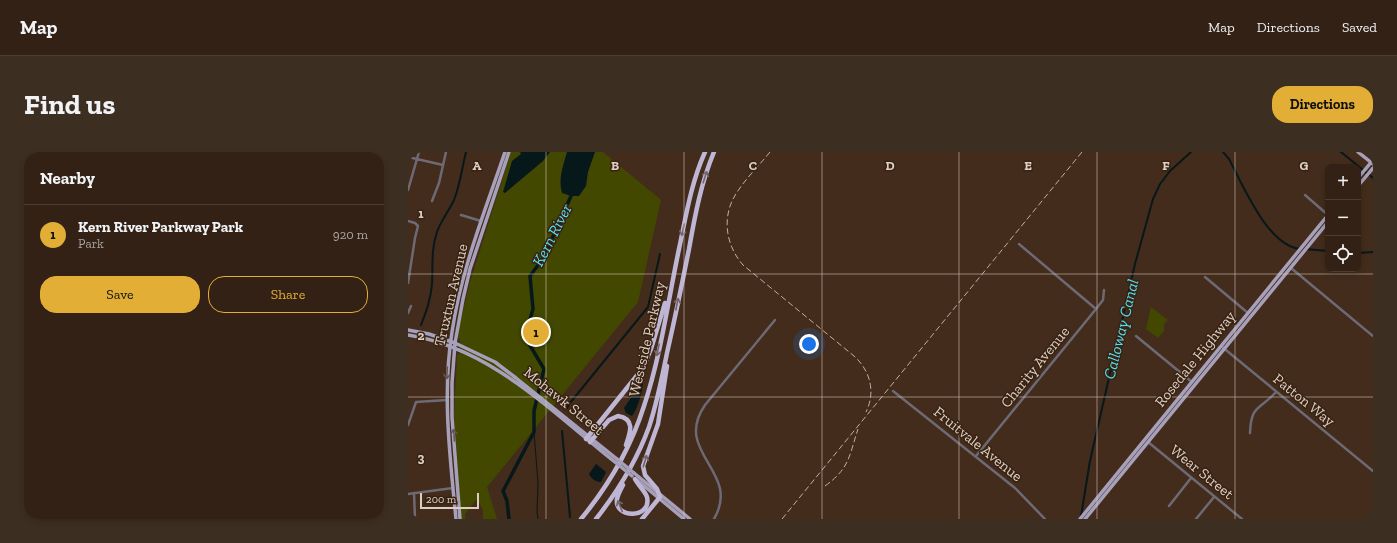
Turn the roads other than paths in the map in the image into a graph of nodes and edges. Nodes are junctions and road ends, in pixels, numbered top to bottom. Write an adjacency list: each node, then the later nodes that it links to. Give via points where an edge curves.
1 (419, 152): 10 (street)
2 (446, 152): 12 (street)
3 (505, 152): 24 (main road, Truxtun Avenue)
4 (509, 152): 26 (main road, Truxtun Avenue)
5 (705, 152): 32 (highway, Westside Parkway, one-way to 32, via 691,189)
6 (714, 152): 47 (highway, Westside Parkway, one-way to 6, via 698,202)
7 (1358, 152): 11 (main road)
8 (1366, 152): 11 (main road)
9 (408, 157): 10 (street)
10 (418, 159): 12 (street); 17 (street)
11 (1372, 161): 14 (main road)
12 (443, 165): 19 (street)
13 (1372, 169): 14 (main road)
14 (1364, 175): 15 (main road); 16 (main road)
15 (1361, 176)
16 (1361, 180)
17 (408, 190)
18 (1305, 195): 20 (street)
19 (432, 201)
20 (1325, 212)
21 (461, 215): 24 (street)
22 (1325, 219): 28 (main road, Rosedale Highway)
23 (408, 221): 30 (street, via 417,224 418,228)
24 (482, 222): 26 (main road); 46 (main road, Truxtun Avenue, via 462,283)
25 (1325, 225): 28 (main road, Rosedale Highway)
26 (482, 232): 48 (main road, Truxtun Avenue, via 466,284)
27 (1019, 244): 37 (street)
28 (1305, 246): 31 (main road, Rosedale Highway)
29 (408, 249): 30 (street)
30 (413, 250): 34 (street)
31 (1289, 267): 39 (main road, Rosedale Highway); 45 (street); 51 (main road, Rosedale Highway)
32 (674, 271): 64 (highway, via 645,364); 73 (highway, Westside Parkway, one-way to 73, via 645,402 627,448)
33 (1205, 277): 39 (street)
34 (408, 283)
35 (1104, 290): 37 (street, Charity Avenue, via 1103,300)
36 (411, 306): 38 (street)
37 (1096, 310): 67 (street, Charity Avenue)
38 (408, 313)
39 (1248, 313): 51 (main road, Rosedale Highway)
40 (775, 320): 89 (street, via 699,415 697,441 720,487 720,504)
41 (408, 330): 42 (main road, Mohawk Street)
42 (423, 333): 43 (main road, via 414,333); 46 (main road, Mohawk Street)
43 (410, 336): 49 (main road, Mohawk Street)
44 (1136, 336): 53 (street)
45 (1373, 336)
46 (450, 341): 48 (main road, Mohawk Street); 49 (main road, Truxtun Avenue)
47 (670, 342): 62 (highway, Westside Parkway); 77 (highway, one-way to 47, via 645,475 643,466 658,424)
48 (455, 343): 50 (main road, Truxtun Avenue); 59 (main road, Mohawk Street, via 495,362)
49 (450, 346): 50 (main road, Mohawk Street); 57 (main road, Truxtun Avenue, one-way to 57)
50 (455, 348): 59 (main road, Mohawk Street, via 494,367); 70 (main road, Truxtun Avenue, one-way to 50, via 452,411)
51 (1223, 348): 52 (main road, Rosedale Highway); 54 (main road, Rosedale Highway); 56 (street, Patton Way)
52 (1206, 365): 53 (main road, Rosedale Highway); 54 (main road)
53 (1192, 382): 58 (main road, via 1192,386); 60 (main road, Rosedale Highway)
54 (1194, 386): 58 (main road, Rosedale Highway)
55 (893, 391): 67 (street, Fruitvale Avenue)
56 (1276, 392): 63 (street, via 1255,410); 69 (street, Patton Way)
57 (447, 400): 61 (street, via 416,402); 74 (main road, Truxtun Avenue)
58 (1178, 405): 66 (main road, Rosedale Highway)
59 (550, 407): 64 (main road, Mohawk Street)
60 (1163, 417): 65 (main road, Rosedale Highway); 66 (main road)
61 (408, 424)
62 (648, 428): 71 (highway, one-way to 62, via 646,496 647,504 640,514 630,516 620,509 617,498); 85 (highway, Westside Parkway, via 630,468)
63 (1250, 433)
64 (589, 439): 71 (main road, Mohawk Street, bridge); 73 (highway, via 614,417 622,417 630,424 626,443)
65 (1143, 441): 68 (main road, via 1144,444); 91 (main road, Rosedale Highway)
66 (1148, 442): 68 (main road, Rosedale Highway); 72 (street, Wear Street)
67 (976, 456): 90 (street, Fruitvale Avenue, via 1022,495)
68 (1128, 466): 92 (main road, Rosedale Highway)
69 (1373, 470)
70 (456, 474): 74 (main road); 79 (main road, Truxtun Avenue)
71 (634, 476): 77 (main road, Mohawk Street)
72 (1191, 478): 78 (street, Wear Street); 80 (street)
73 (605, 487): 84 (highway, Westside Parkway)
74 (453, 488): 75 (street); 79 (main road); 82 (main road, Truxtun Avenue)
75 (414, 493): 76 (street); 81 (street)
76 (408, 494)
77 (660, 497): 86 (highway); 87 (main road, Mohawk Street); 88 (main road, Mohawk Street)
78 (1214, 497): 93 (street); 94 (street, Wear Street)
79 (459, 506): 83 (main road, Truxtun Avenue)
80 (1168, 506)
81 (415, 519)
82 (456, 519)
83 (460, 519)
84 (581, 519)
85 (595, 519)
86 (642, 519)
87 (684, 519)
88 (690, 519)
89 (714, 519)
90 (1044, 519)
91 (1080, 519)
92 (1085, 519)
93 (1196, 519)
94 (1242, 519)

